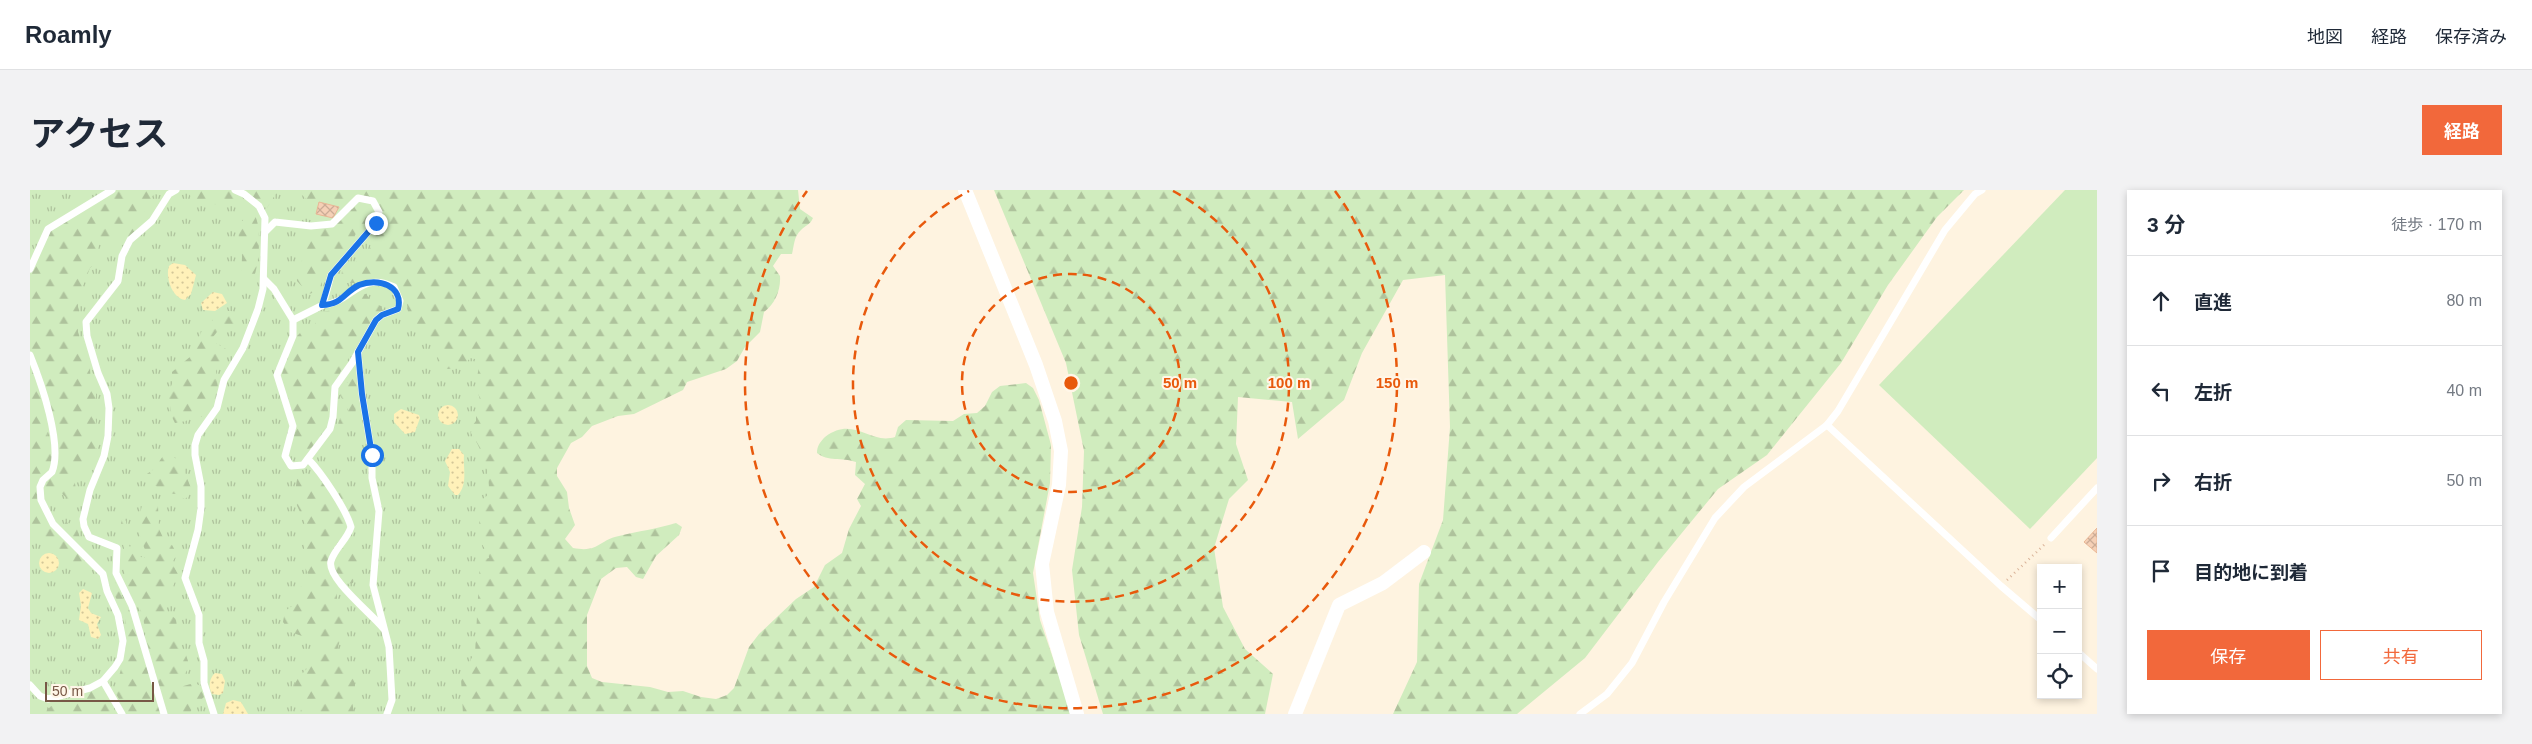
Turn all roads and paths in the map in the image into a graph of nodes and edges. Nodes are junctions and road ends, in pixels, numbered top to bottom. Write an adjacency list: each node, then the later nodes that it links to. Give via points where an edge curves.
1 (112, 190): 7 (lane, via 48,229)
2 (176, 190): 18 (lane, via 169,194 152,221 130,240 122,256 118,280 86,322 87,336 109,408 104,456 90,490 84,526 89,537 117,548)
3 (235, 190): 6 (lane, via 259,206 265,218)
4 (965, 190): 31 (street, via 1036,366 1055,422 1061,451 1059,485 1042,564 1047,612)
5 (1982, 190): 13 (lane, via 1945,230)
6 (266, 231): 8 (lane); 9 (lane, via 275,222 311,226 332,224 358,198 373,201 379,212 376,223 331,275)
7 (30, 270)
8 (264, 279): 10 (lane); 29 (lane, via 249,334 224,380 217,408 198,435 195,445 201,508 185,578 199,615 204,683)
9 (322, 305): 10 (lane); 11 (lane, via 337,303 359,285 368,283 390,285 398,292 398,309 376,320)
10 (293, 320): 14 (lane, via 293,336 278,375 293,426 285,456 287,463 296,467)
11 (358, 352): 14 (lane, via 333,392 330,429); 22 (lane, via 372,455 372,478 379,511 373,585)
12 (30, 355): 19 (lane, via 47,398 55,454 52,472 42,480 41,500 53,524)
13 (1827, 425): 20 (lane); 33 (lane, via 1744,487 1715,518 1664,602 1632,663 1606,694)
14 (308, 459): 22 (lane, via 338,500 351,527 332,559 331,569)
15 (2097, 488): 16 (lane)
16 (2051, 538): 20 (path)
17 (1424, 552): 32 (street, via 1383,584 1339,605)
18 (116, 573): 19 (lane); 28 (lane, via 132,606)
19 (103, 574): 25 (lane, via 123,632 120,658)
20 (2001, 586): 21 (lane)
21 (2037, 617)
22 (386, 632): 30 (lane, via 392,700)
23 (2080, 654): 24 (lane)
24 (2097, 669)
25 (103, 681): 26 (lane, via 90,688 48,699 40,696); 27 (lane)
26 (30, 685)
27 (122, 714)
28 (164, 714)
29 (214, 714)
30 (387, 714)
31 (1077, 714)
32 (1295, 714)
33 (1580, 714)

